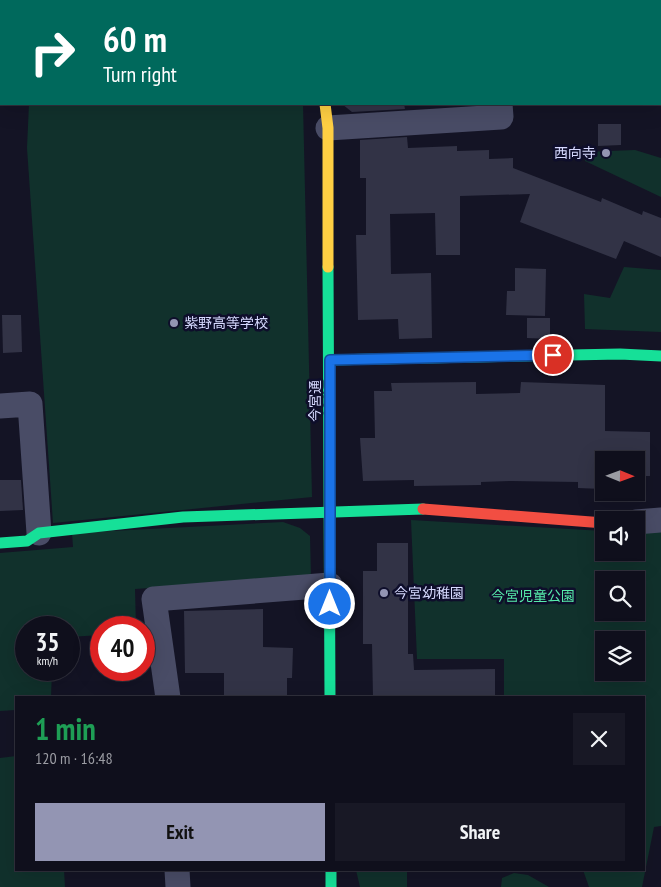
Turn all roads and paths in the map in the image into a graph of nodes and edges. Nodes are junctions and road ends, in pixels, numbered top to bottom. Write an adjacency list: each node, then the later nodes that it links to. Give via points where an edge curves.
1 (500, 105): 2 (street, via 501,117)
2 (327, 116): 4 (street, 今宮通)
3 (661, 356): 4 (street)
4 (330, 360): 6 (street, 今宮通)
5 (0, 406): 10 (street, via 30,404)
6 (330, 510): 9 (street, via 410,508); 10 (street, via 183,517); 12 (street, 今宮通)
7 (661, 520): 8 (street)
8 (645, 521)
9 (595, 522)
10 (39, 533): 11 (street, via 27,541)
11 (0, 543)
12 (330, 585): 13 (street, via 154,599); 14 (street, 今宮通)
13 (168, 696)
14 (330, 696)
15 (177, 871): 17 (street)
16 (331, 871): 18 (street)
17 (178, 887)
18 (331, 887)

